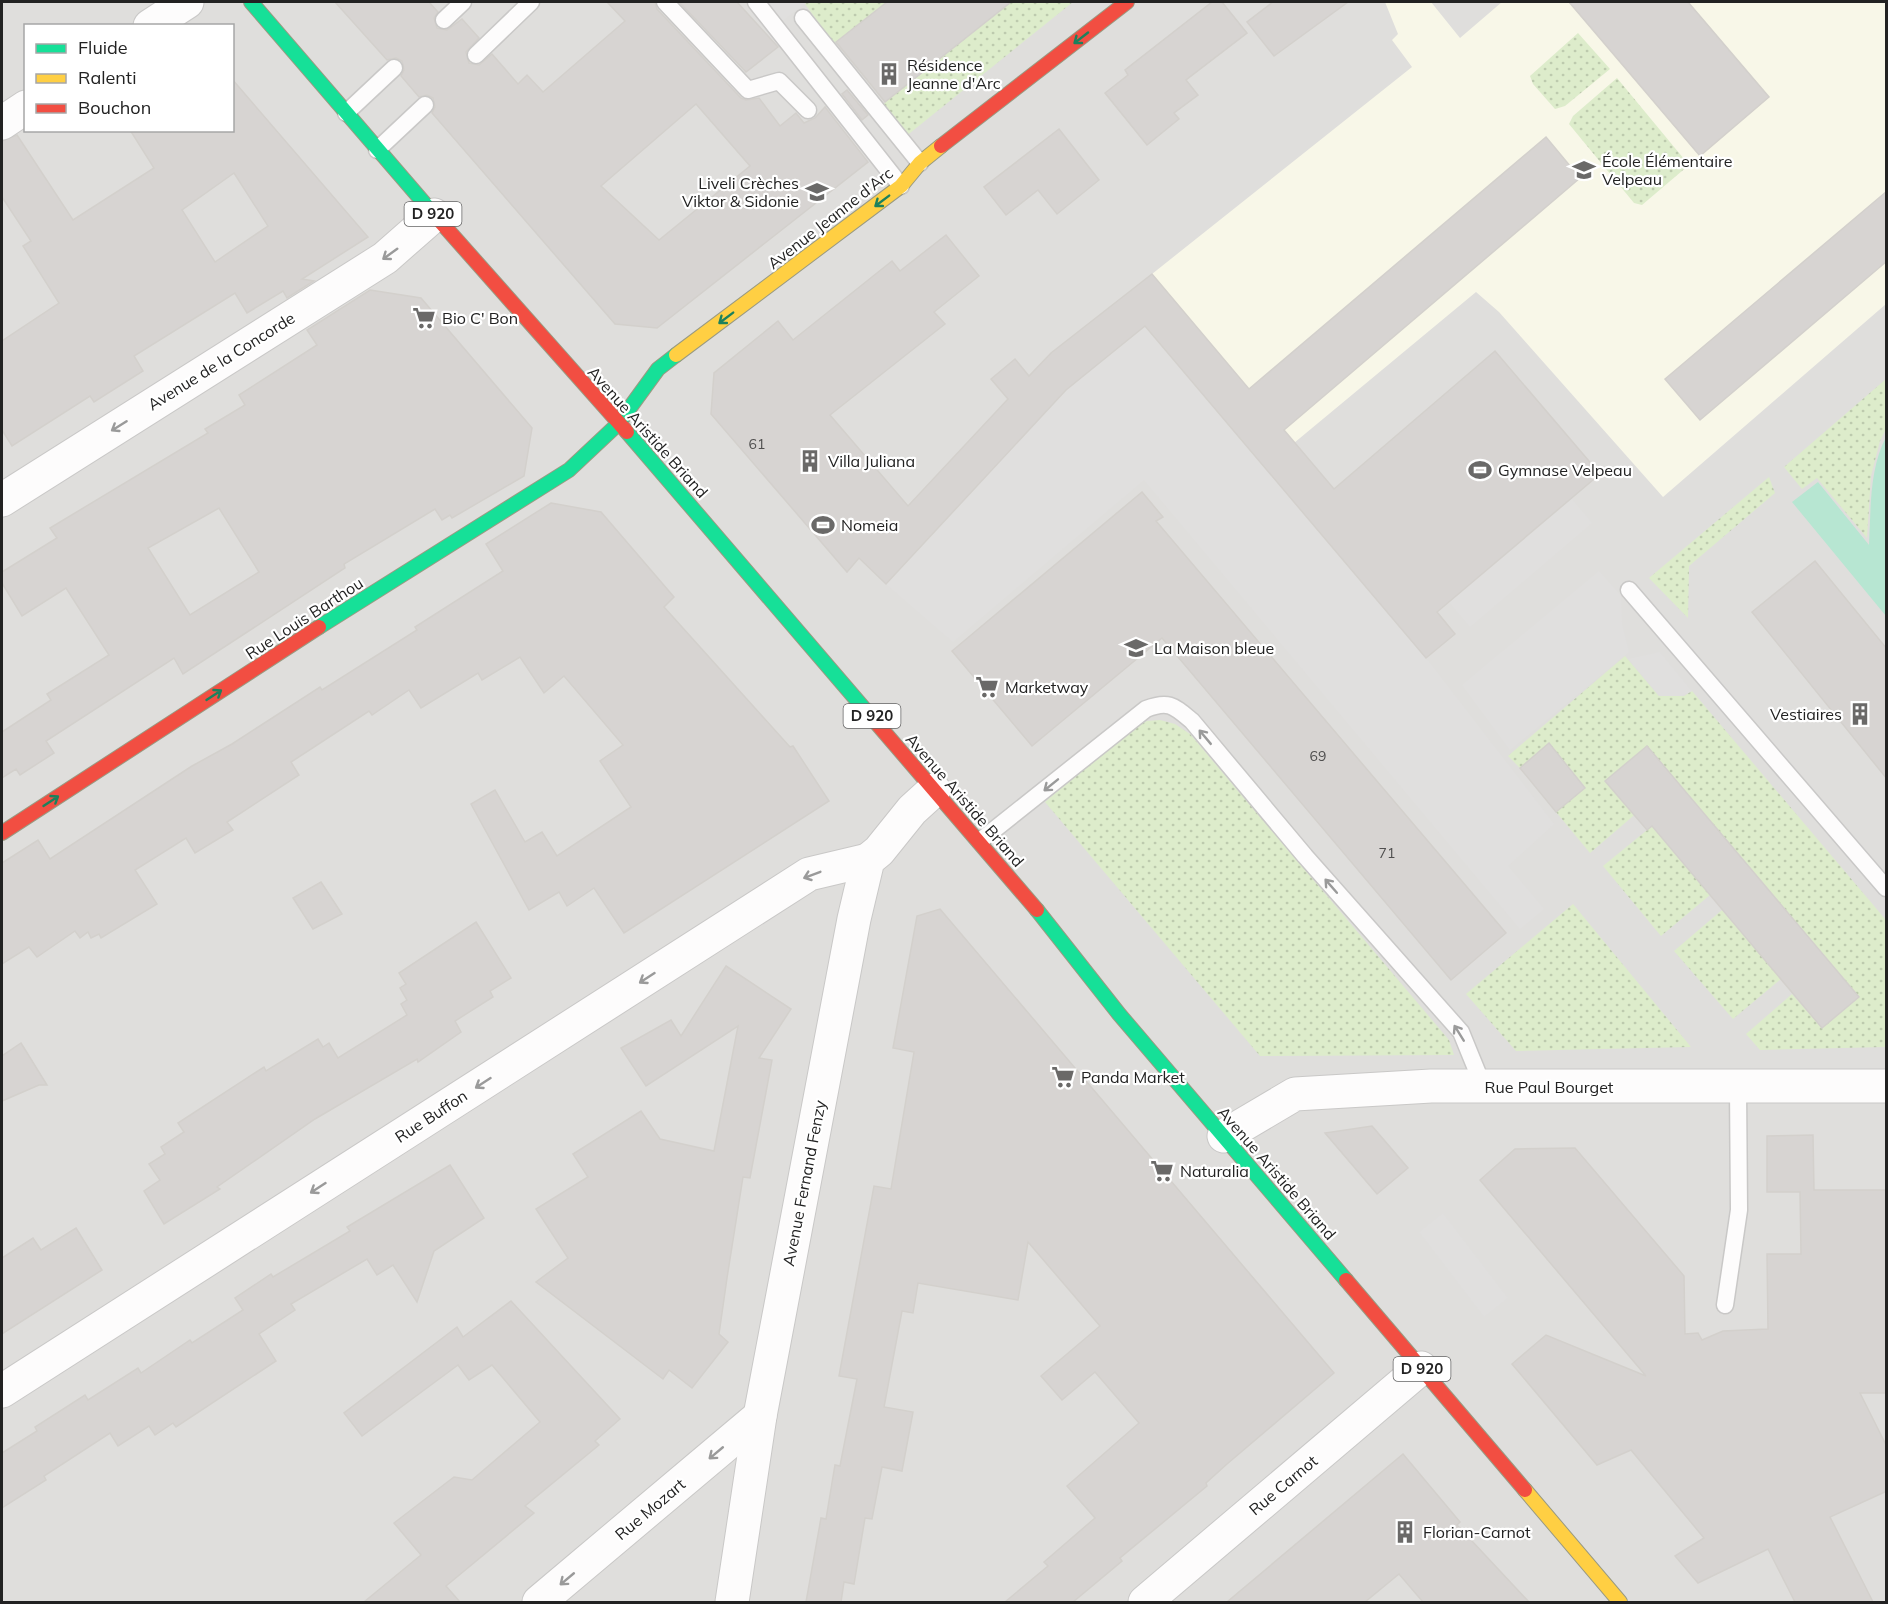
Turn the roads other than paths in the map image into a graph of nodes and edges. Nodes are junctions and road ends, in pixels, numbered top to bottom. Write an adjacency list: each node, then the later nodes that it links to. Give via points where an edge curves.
1 (188, 2): 10 (street)
2 (250, 2): 16 (main road, Avenue Aristide Briand / D 920)
3 (463, 2): 9 (lane)
4 (531, 2): 11 (lane)
5 (665, 2): 15 (lane, via 748,90 779,81)
6 (756, 2): 20 (lane)
7 (1127, 2): 19 (main road, Avenue Jeanne d'Arc, one-way to 19)
8 (803, 18): 19 (lane)
9 (444, 20)
10 (153, 24)
11 (476, 55)
12 (394, 68): 16 (lane)
13 (425, 105): 18 (lane)
14 (24, 108): 17 (street)
15 (808, 110)
16 (346, 113): 18 (main road, Avenue Aristide Briand / D 920)
17 (2, 123)
18 (377, 150): 21 (main road, Avenue Aristide Briand / D 920)
19 (920, 163): 20 (main road, Avenue Jeanne d'Arc)
20 (901, 186): 22 (main road, Avenue Jeanne d'Arc, one-way to 22, via 658,369)
21 (434, 215): 22 (main road, Avenue Aristide Briand / D 920); 23 (street, Avenue de la Concorde, one-way to 23, via 385,258)
22 (618, 424): 25 (main road, Avenue Aristide Briand / D 920); 26 (main road, Rue Louis Barthou, one-way to 22, via 569,470)
23 (2, 500)
24 (1629, 590): 29 (lane)
25 (934, 790): 27 (main road, Avenue Aristide Briand / D 920); 28 (street)
26 (2, 833)
27 (980, 842): 30 (lane, one-way to 27, via 1461,1032 1192,721 1171,705 1160,703 1146,709); 33 (main road, Avenue Aristide Briand / D 920)
28 (868, 860): 36 (street, Rue Buffon, one-way to 36, via 809,874); 37 (street, Avenue Fernand Fenzy)
29 (1887, 888)
30 (1483, 1086): 32 (street, Rue Paul Bourget); 33 (street, Rue Paul Bourget, via 1295,1094)
31 (1887, 1086): 32 (street, Rue Paul Bourget)
32 (1738, 1088): 34 (lane, via 1739,1210)
33 (1224, 1136): 35 (main road, Avenue Aristide Briand / D 920)
34 (1725, 1305)
35 (1421, 1368): 40 (street, Rue Carnot); 41 (main road, Avenue Aristide Briand / D 920)
36 (2, 1391)
37 (760, 1416): 38 (street, Rue Mozart, one-way to 38); 39 (street, Avenue Fernand Fenzy)
38 (539, 1602)
39 (732, 1602)
40 (1145, 1602)
41 (1620, 1602)

